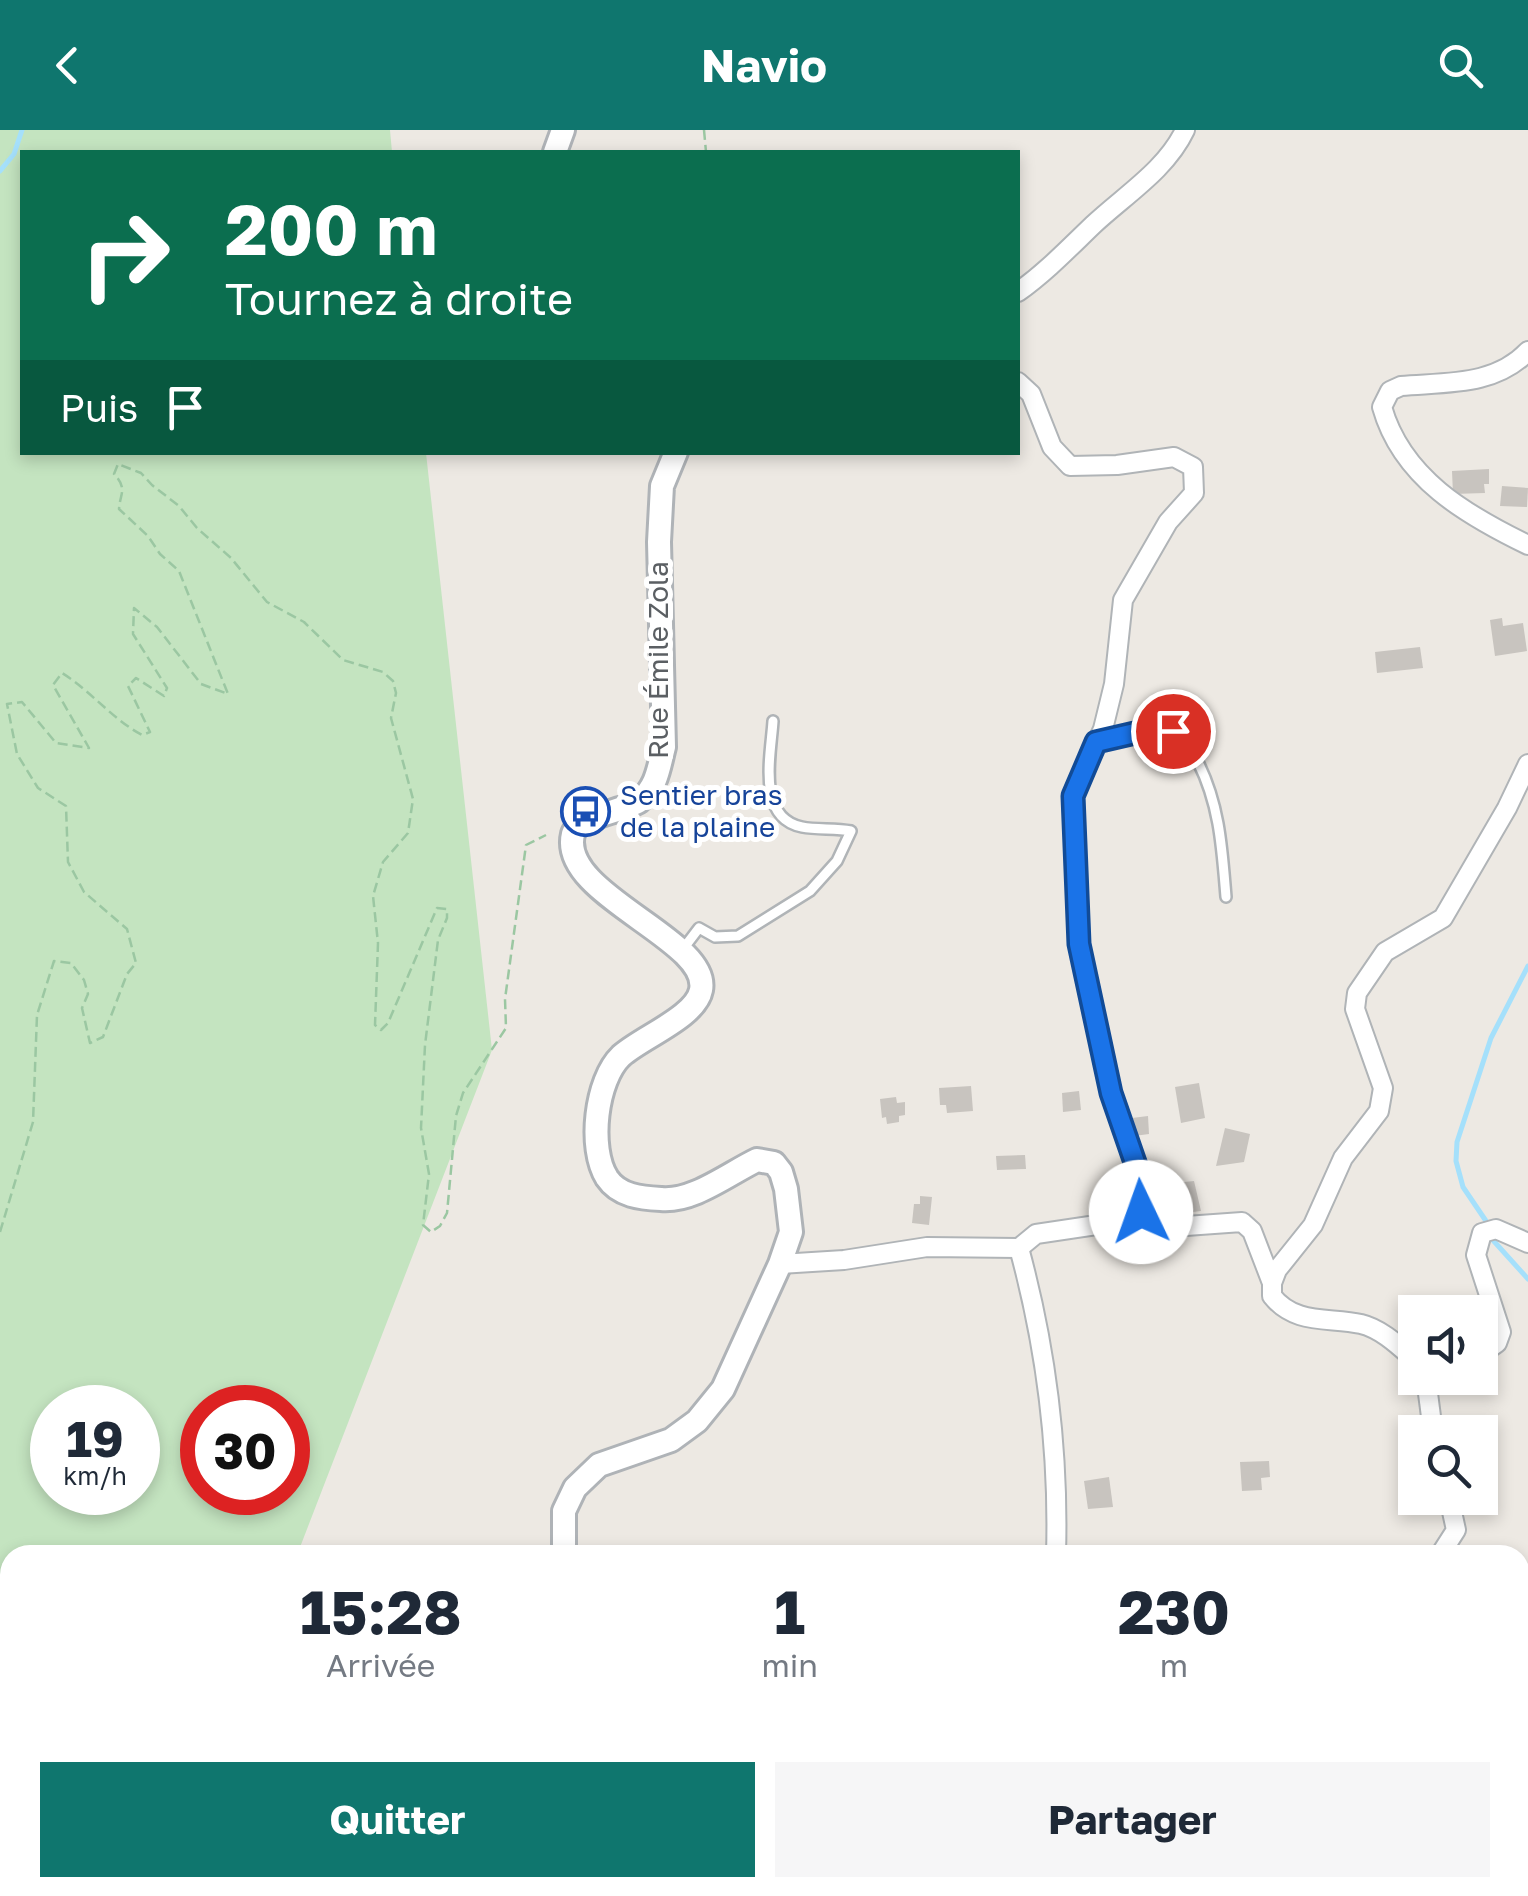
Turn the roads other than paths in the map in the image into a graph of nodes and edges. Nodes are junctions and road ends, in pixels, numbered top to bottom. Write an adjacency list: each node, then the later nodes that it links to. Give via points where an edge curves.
1 (1185, 130): 2 (street, via 1151,175)
2 (1020, 291)
3 (1528, 352): 6 (street, via 1489,378 1401,386 1382,407 1397,443 1442,496)
4 (1020, 384): 8 (street, via 1031,394 1052,447 1070,466 1174,456 1193,467 1194,493 1168,522 1123,600 1114,684)
5 (675, 455): 11 (main road, Rue Émile Zola, via 662,486 664,747 657,778 638,802 587,821 572,836 588,879)
6 (1528, 545)
7 (772, 721): 11 (lane, via 769,793 781,816 800,827 851,830 837,861 810,891 738,936 715,937 698,928)
8 (1096, 742): 10 (lane, via 1148,730 1173,731 1188,743 1220,822); 12 (street, via 1073,796 1079,944 1111,1093 1148,1200)
9 (1528, 764): 16 (street, via 1443,918 1385,952 1357,993 1355,1010 1383,1088 1379,1111 1343,1158 1313,1225)
10 (1226, 897)
11 (682, 951): 15 (main road, Rue Émile Zola, via 701,976 701,993 684,1016 618,1059 596,1115 600,1161 608,1180 633,1197 678,1200 757,1160 774,1163 786,1189 791,1232)
12 (1141, 1212): 14 (street, via 1130,1220 1036,1234); 16 (street, via 1172,1227 1242,1222 1252,1231)
13 (1528, 1243): 17 (street, via 1496,1229 1482,1233 1476,1255)
14 (1018, 1248): 15 (street, via 927,1247); 21 (street, via 1044,1373)
15 (780, 1264): 20 (main road, Rue Émile Zola, via 723,1390 671,1440 600,1465 575,1488 564,1511)
16 (1272, 1283): 18 (street, via 1272,1296 1293,1315 1365,1324)
17 (1489, 1295)
18 (1398, 1345)
19 (1453, 1515): 22 (street, via 1456,1530)
20 (564, 1545)
21 (1056, 1545)
22 (1446, 1545)

